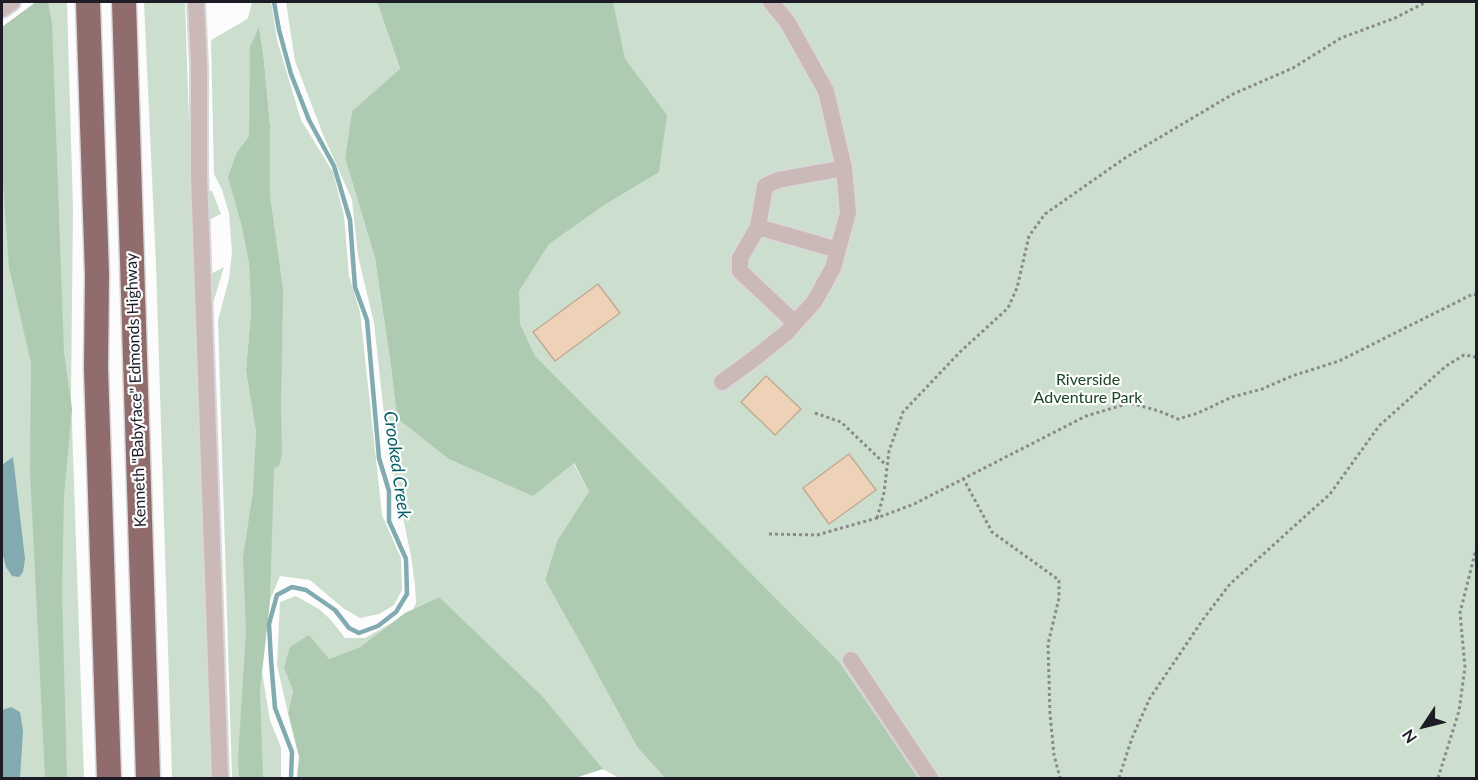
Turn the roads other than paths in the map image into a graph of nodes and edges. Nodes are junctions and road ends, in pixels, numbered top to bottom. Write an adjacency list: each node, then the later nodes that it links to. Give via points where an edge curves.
1 (12, 2): 6 (street)
2 (88, 2): 13 (highway)
3 (124, 2): 14 (highway, Kenneth "Babyface" Edmonds Highway)
4 (196, 2): 15 (street)
5 (771, 2): 7 (street, via 788,22 826,91)
6 (2, 9)
7 (844, 168): 8 (street, via 765,186); 9 (street, via 848,213)
8 (758, 227): 9 (street); 10 (street, via 740,258 740,271)
9 (838, 250): 10 (street, via 833,268 814,302)
10 (795, 323): 11 (street)
11 (722, 382)
12 (850, 660): 16 (street)
13 (109, 778)
14 (148, 778)
15 (220, 778)
16 (930, 778)

